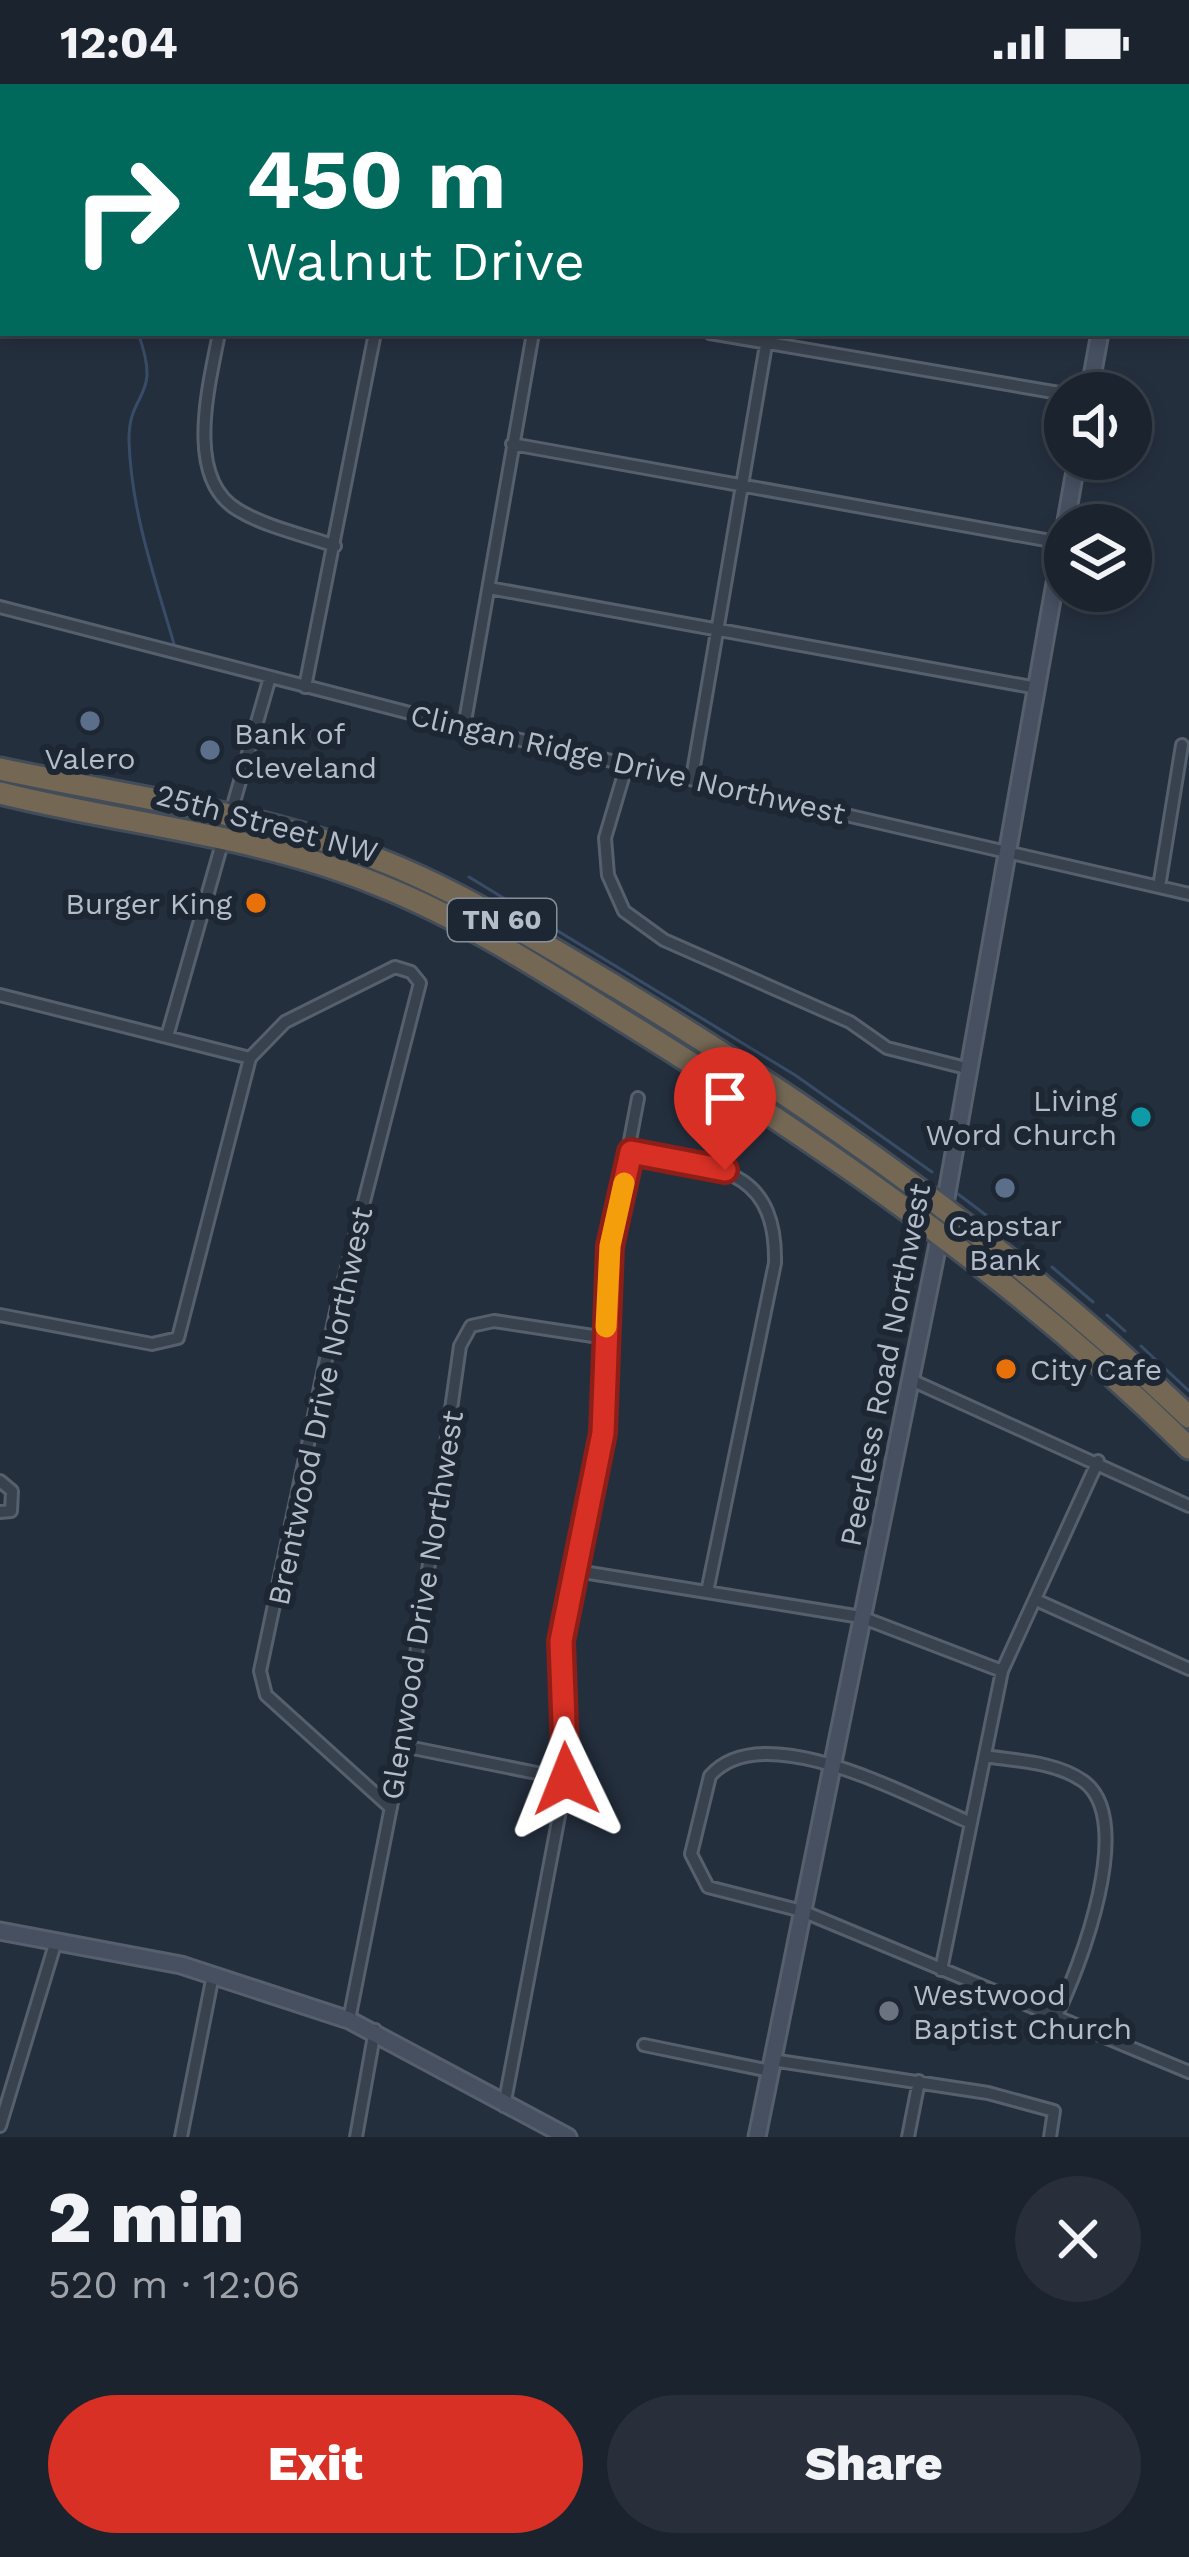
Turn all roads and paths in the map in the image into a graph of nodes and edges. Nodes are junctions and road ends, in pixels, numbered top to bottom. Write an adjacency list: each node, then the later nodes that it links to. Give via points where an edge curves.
1 (219, 336): 11 (street, via 205,461 221,494 236,509)
2 (374, 336): 11 (street)
3 (532, 336): 8 (street)
4 (1099, 336): 6 (street)
5 (767, 338): 7 (street); 9 (street)
6 (1093, 372)
7 (1044, 390)
8 (512, 444): 9 (street); 12 (street)
9 (741, 487): 10 (street); 15 (street)
10 (1044, 540)
11 (335, 546): 17 (street)
12 (489, 588): 15 (street); 19 (street)
13 (0, 607): 16 (street, Clingan Ridge Drive Northwest)
14 (1049, 612): 18 (street, Peerless Road Northwest)
15 (716, 632): 18 (street); 23 (street)
16 (270, 677): 17 (street, Clingan Ridge Drive Northwest); 25 (street)
17 (305, 687): 19 (street, Clingan Ridge Drive Northwest)
18 (1036, 688): 26 (street, Peerless Road Northwest)
19 (464, 728): 21 (street, Clingan Ridge Drive Northwest)
20 (1182, 745): 27 (street)
21 (626, 764): 23 (street, Clingan Ridge Drive Northwest); 32 (street, via 605,838 608,875 624,911 664,940 850,1022 887,1048)
22 (0, 769): 25 (highway, 25th Street NW / TN 60)
23 (692, 778): 26 (street, Clingan Ridge Drive Northwest)
24 (0, 793): 25 (highway, 25th Street NW / TN 60)
25 (228, 825): 30 (street); 35 (highway, 25th Street NW / TN 60, via 349,848 478,906 788,1095); 36 (highway, 25th Street NW / TN 60, via 380,885 524,958)
26 (1007, 851): 27 (street, Clingan Ridge Drive Northwest); 32 (street, Peerless Road Northwest)
27 (1159, 887): 28 (street, Clingan Ridge Drive Northwest)
28 (1189, 894)
29 (0, 995): 30 (street)
30 (168, 1033): 31 (street)
31 (250, 1058): 37 (street, via 178,1338 152,1344); 56 (street, Brentwood Drive Northwest, via 285,1022 395,968 420,983 338,1306 260,1671 266,1695)
32 (970, 1069): 35 (street, Peerless Road Northwest)
33 (638, 1098): 34 (street)
34 (631, 1152): 38 (street, via 610,1246); 47 (street, via 746,1179 776,1238)
35 (945, 1204): 36 (street, Peerless Road Northwest); 40 (highway, TN 60)
36 (940, 1232): 39 (street, Peerless Road Northwest); 41 (highway, TN 60)
37 (0, 1315)
38 (606, 1338): 46 (street, via 603,1433); 52 (street, Glenwood Drive Northwest, via 494,1321 471,1326 460,1346)
39 (909, 1379): 42 (street); 49 (street, Peerless Road Northwest)
40 (1189, 1417)
41 (1189, 1448)
42 (1098, 1461): 44 (street); 48 (street)
43 (0, 1481): 45 (street, via 12,1491 11,1510)
44 (1189, 1506)
45 (0, 1511)
46 (577, 1571): 47 (street); 55 (street, via 561,1641)
47 (707, 1592): 49 (street)
48 (1036, 1600): 50 (street); 51 (street)
49 (861, 1617): 51 (street); 54 (street, Peerless Road Northwest)
50 (1189, 1669)
51 (1002, 1671): 53 (street)
52 (403, 1746): 55 (street); 56 (street, Glenwood Drive Northwest)
53 (985, 1756): 57 (street); 63 (street, via 1052,1767 1085,1782 1109,1827 1073,1983)
54 (830, 1765): 57 (street); 58 (street, Peerless Road Northwest); 58 (street, via 765,1751 722,1762 710,1776 693,1837 695,1869 708,1887)
55 (566, 1779): 70 (street)
56 (391, 1808): 64 (street, Glenwood Drive Northwest)
57 (971, 1823): 61 (street)
58 (802, 1911): 61 (street); 67 (street, Peerless Road Northwest)
59 (0, 1931): 60 (street)
60 (56, 1941): 62 (street); 71 (street)
61 (941, 1970): 63 (street)
62 (213, 1976): 64 (street); 73 (street)
63 (1056, 2016): 68 (street)
64 (350, 2020): 65 (street)
65 (375, 2030): 70 (street); 74 (street)
66 (644, 2045): 67 (street)
67 (771, 2066): 69 (street); 76 (street, Peerless Road Northwest)
68 (1187, 2067)
69 (919, 2081): 77 (street); 78 (street, via 1054,2111)
70 (504, 2106): 72 (street)
71 (0, 2126)
72 (547, 2132): 75 (street)
73 (181, 2137)
74 (356, 2137)
75 (568, 2137)
76 (757, 2137)
77 (908, 2137)
78 (1050, 2137)

